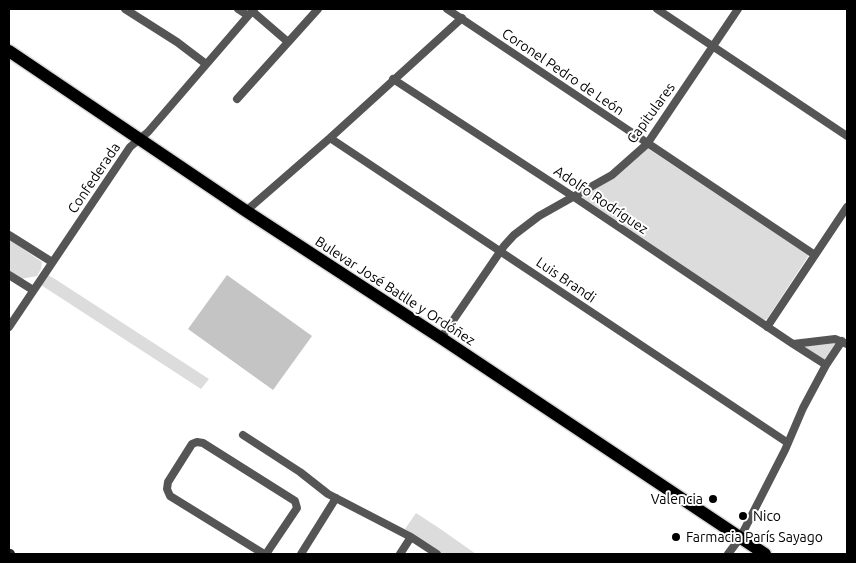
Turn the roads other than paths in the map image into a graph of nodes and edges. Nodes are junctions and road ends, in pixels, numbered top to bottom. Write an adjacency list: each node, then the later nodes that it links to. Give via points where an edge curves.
1 (125, 9): 12 (street)
2 (238, 9): 7 (street)
3 (318, 9): 9 (street)
4 (447, 9): 8 (street, Coronel Pedro de León)
5 (657, 9): 10 (street)
6 (738, 9): 10 (street, Capitulares)
7 (251, 12): 9 (street); 12 (street, Confederada)
8 (462, 18): 13 (street); 18 (street, Coronel Pedro de León)
9 (288, 42): 14 (street)
10 (713, 46): 15 (street); 18 (street, Capitulares)
11 (9, 51): 17 (main road, Bulevar José Batlle y Ordóñez)
12 (206, 64): 17 (street, Confederada)
13 (394, 79): 16 (street); 19 (street, Adolfo Rodríguez)
14 (237, 99)
15 (847, 136)
16 (330, 138): 21 (street); 23 (street, Luis Brandi)
17 (139, 140): 21 (main road, Bulevar José Batlle y Ordóñez); 25 (street, Confederada, via 130,147)
18 (647, 144): 19 (street, Capitulares, via 612,175); 24 (street, Coronel Pedro de León)
19 (574, 197): 23 (street, Capitulares, via 539,216 514,235); 28 (street, Adolfo Rodríguez)
20 (847, 207): 24 (street)
21 (246, 211): 30 (main road, Bulevar José Batlle y Ordóñez)
22 (9, 235): 25 (street)
23 (500, 251): 30 (street, Capitulares); 35 (street, Luis Brandi)
24 (815, 255): 28 (street)
25 (52, 262): 27 (street, Confederada)
26 (9, 275): 27 (street)
27 (33, 290): 29 (street, Confederada)
28 (767, 327): 32 (street, Adolfo Rodríguez)
29 (9, 328)
30 (441, 338): 38 (main road, Bulevar José Batlle y Ordóñez)
31 (845, 342): 32 (street, via 828,339); 33 (street)
32 (793, 344): 33 (street, Adolfo Rodríguez)
33 (826, 365): 35 (street)
34 (243, 435): 36 (street)
35 (788, 443): 38 (street)
36 (336, 498): 37 (street); 40 (street)
37 (411, 537): 41 (street); 42 (street)
38 (740, 538): 43 (street); 44 (main road, Bulevar José Batlle y Ordóñez)
39 (265, 554): 39 (street, via 297,508 295,501 203,443 192,444 168,482 170,496)
40 (301, 554)
41 (400, 554)
42 (437, 554)
43 (728, 554)
44 (765, 554)

